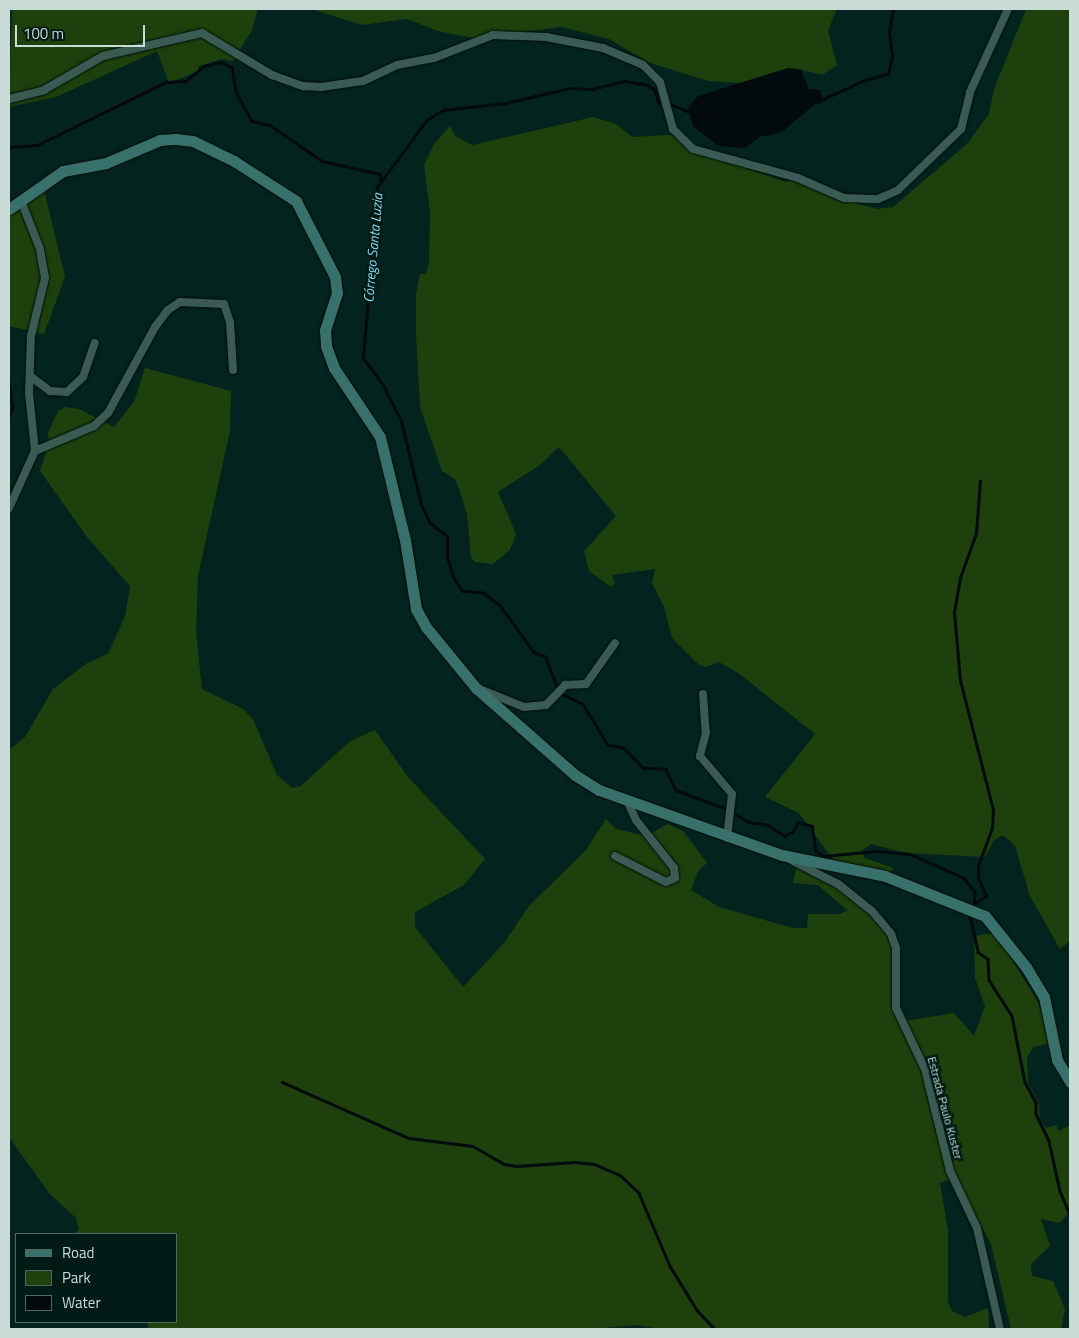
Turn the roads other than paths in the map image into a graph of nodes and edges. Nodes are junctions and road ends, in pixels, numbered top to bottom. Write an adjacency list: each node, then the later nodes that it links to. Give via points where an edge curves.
1 (1008, 9): 2 (street, via 970,92 961,129 898,190 878,200 844,198 798,178 693,149 673,129 660,82 643,65 603,48 546,37 493,35 434,58 397,65 363,81 303,86 272,75 202,33 158,46 109,54 44,90)
2 (9, 99)
3 (22, 203): 4 (street); 7 (street, via 45,270 34,316); 11 (street, via 63,171 106,163 160,140 176,139 193,141 234,161 296,201 336,277 337,293 325,330 326,346 334,368 380,437 405,540 416,609 426,627)
4 (9, 209)
5 (95, 344): 7 (street, via 83,377 67,392 50,391)
6 (233, 370): 8 (street, via 230,322 224,304 180,302 159,321 108,413 94,426)
7 (30, 376): 8 (street)
8 (35, 451): 9 (street)
9 (9, 508)
10 (615, 643): 11 (street, via 586,684 564,685 546,705 524,707)
11 (476, 688): 13 (street, via 587,784)
12 (703, 694): 14 (street, via 706,733 700,756 732,794)
13 (626, 799): 14 (street); 15 (street, via 636,820 674,868 675,878 666,882)
14 (727, 838): 16 (street)
15 (615, 856)
16 (782, 856): 17 (street, via 885,876 992,920 1044,997 1057,1060); 18 (street, Estrada Paulo Kuster, via 838,884 872,911 891,934 896,948 896,1008 925,1069 950,1171 977,1228)
17 (1070, 1082)
18 (1000, 1329)

